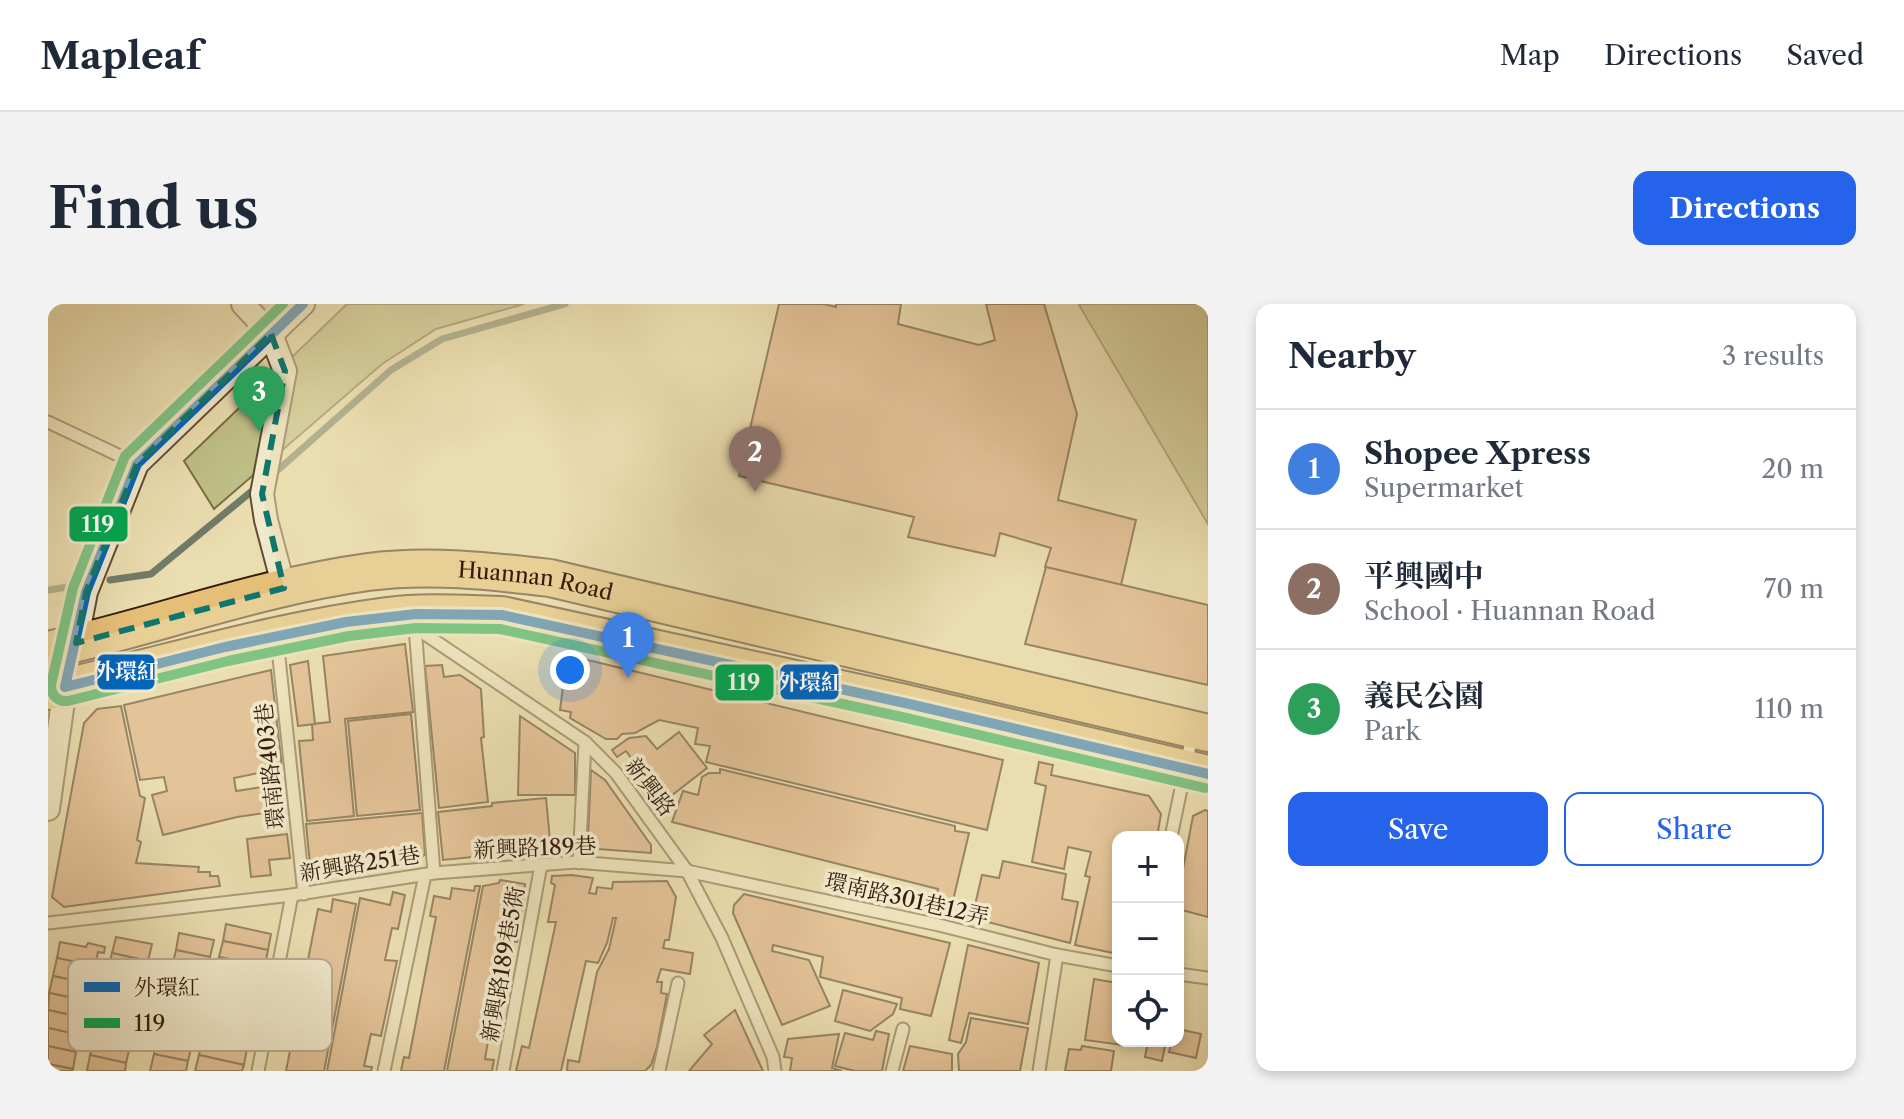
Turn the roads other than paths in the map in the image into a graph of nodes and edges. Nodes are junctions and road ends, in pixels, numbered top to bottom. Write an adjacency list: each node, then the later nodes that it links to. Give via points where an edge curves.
1 (243, 304): 3 (street)
2 (303, 304): 3 (street)
3 (271, 334): 5 (street); 6 (street, via 285,371 262,494)
4 (48, 422): 5 (lane)
5 (137, 464): 9 (street)
6 (284, 588): 9 (main road, Huannan Road); 10 (main road, Huannan Road, via 370,572 454,567 500,572 550,578)
7 (402, 621): 8 (main road, Huannan Road); 12 (main road, Huannan Road, via 439,613 502,615); 14 (lane, 新興路); 21 (lane, 新興路251巷)
8 (276, 635): 11 (main road, Huannan Road); 22 (lane, 環南路403巷)
9 (62, 647)
10 (911, 661): 12 (main road); 13 (main road, Huannan Road)
11 (57, 689): 16 (street)
12 (905, 703): 15 (main road, Huannan Road)
13 (1201, 731): 15 (lane)
14 (585, 742): 18 (lane); 20 (lane, 新興路, via 616,773)
15 (1197, 772): 17 (lane)
16 (48, 809)
17 (1173, 831)
18 (579, 863): 19 (lane, 新興路189巷); 20 (lane, 新興路189巷)
19 (541, 865): 21 (lane, 新興路189巷); 34 (lane, 新興路189巷5衖)
20 (687, 871): 24 (lane, 環南路301巷12弄); 36 (lane, 新興路, via 722,938)
21 (429, 874): 22 (lane, 新興路251巷); 33 (lane)
22 (298, 894): 23 (lane, 新興路251巷); 25 (lane, 環南路403巷)
23 (48, 923)
24 (1057, 955): 26 (lane, 環南路301巷12弄); 38 (lane)
25 (283, 959)
26 (1112, 965)
27 (1184, 975): 28 (lane)
28 (1208, 978)
29 (678, 983): 35 (lane)
30 (903, 1029): 37 (lane)
31 (263, 1051): 32 (lane, 環南路403巷)
32 (258, 1071)
33 (384, 1071)
34 (503, 1071)
35 (659, 1071)
36 (775, 1071)
37 (892, 1071)
38 (1039, 1071)

